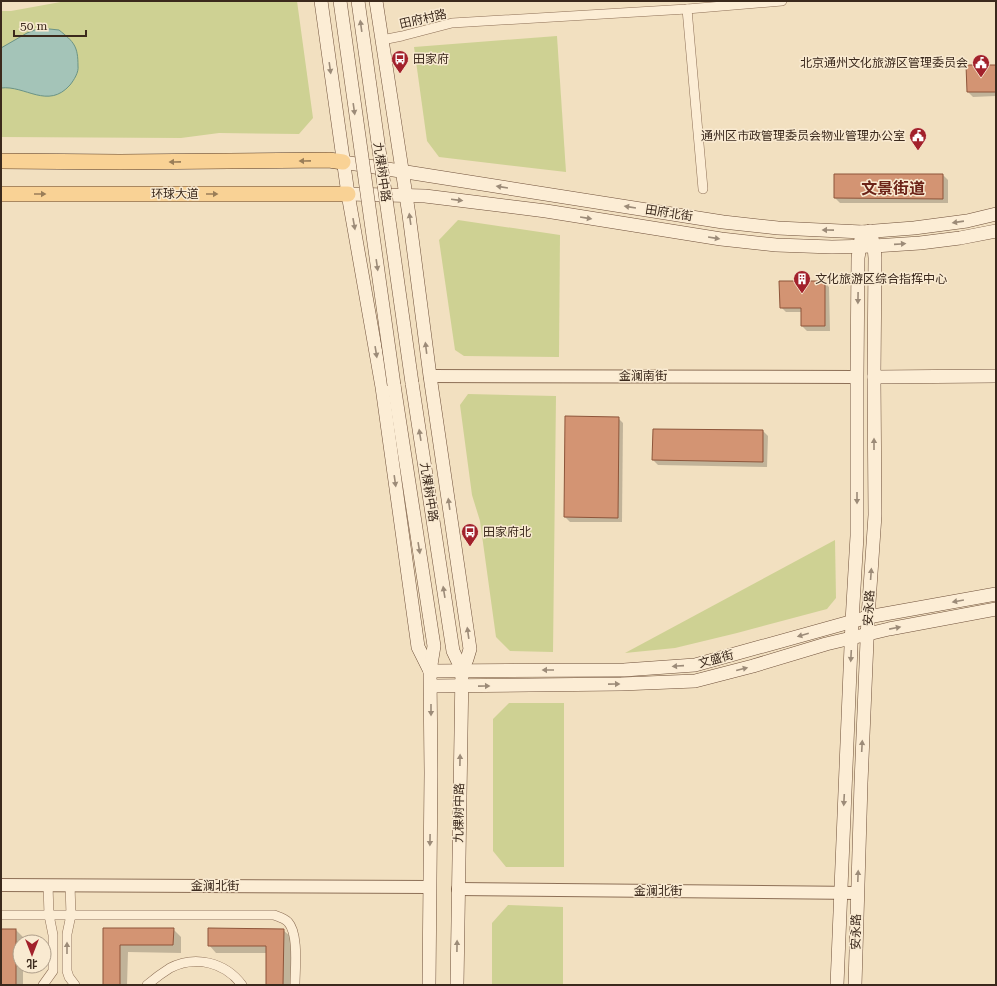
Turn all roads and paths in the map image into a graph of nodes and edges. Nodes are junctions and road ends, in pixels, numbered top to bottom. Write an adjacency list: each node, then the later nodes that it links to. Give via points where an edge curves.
1 (321, 1): 9 (main road, one-way to 9)
2 (340, 1): 31 (main road, 九棵树中路, one-way to 31, bridge, via 434,646)
3 (358, 1): 30 (main road, 九棵树中路, one-way to 3, bridge, via 453,651)
4 (376, 1): 7 (main road)
5 (782, 1): 6 (street, 田府村路)
6 (687, 9): 7 (street, 田府村路, via 452,24); 11 (street)
7 (382, 40): 10 (main road)
8 (1, 161): 9 (main road, one-way to 8)
9 (344, 162): 10 (main road, 田府北街); 13 (main road)
10 (402, 171): 14 (main road); 16 (main road, 田府北街, one-way to 10, via 778,228 730,223)
11 (703, 189)
12 (1, 194): 13 (main road, 环球大道, one-way to 13)
13 (348, 194): 14 (main road, 田府北街); 31 (main road, one-way to 31, via 382,387 418,647)
14 (406, 195): 18 (main road, 田府北街, one-way to 18, via 546,211 748,243 804,247); 20 (main road, one-way to 14)
15 (996, 214): 16 (main road, 田府北街, one-way to 16, via 967,221 914,228)
16 (866, 231): 18 (main road, 安永路); 19 (main road, 安永路)
17 (996, 231): 19 (main road, 田府北街, one-way to 17, via 920,243)
18 (860, 246): 19 (main road, 田府北街); 22 (main road, 安永路, one-way to 22)
19 (874, 246): 23 (main road, 安永路)
20 (430, 376): 22 (street, 金澜南街); 30 (main road, one-way to 20, via 470,649)
21 (996, 376): 23 (main road)
22 (857, 377): 27 (main road, 安永路, one-way to 27, via 857,536)
23 (874, 377): 26 (main road, 安永路, one-way to 23, via 875,514)
24 (996, 594): 26 (main road, 文盛街, one-way to 26)
25 (996, 609): 28 (main road, 文盛街, one-way to 25)
26 (868, 617): 27 (main road, 文盛街); 28 (main road, 安永路)
27 (852, 622): 29 (main road, 安永路); 30 (main road, 文盛街, one-way to 30, via 695,665 624,670)
28 (868, 634): 29 (main road, 文盛街); 40 (main road, 安永路, one-way to 28)
29 (851, 639): 33 (main road, 文盛街, one-way to 29, via 695,681); 39 (main road, 安永路, one-way to 39)
30 (462, 670): 31 (main road, 文盛街); 33 (main road, 九棵树中路)
31 (430, 671): 32 (main road, 九棵树中路)
32 (431, 686): 33 (main road, 文盛街); 37 (main road, 九棵树中路, one-way to 37)
33 (461, 686): 38 (main road, 九棵树中路, one-way to 33)
34 (1, 885): 35 (street, 金澜北街)
35 (48, 885): 36 (street, 金澜北街); 42 (street)
36 (70, 885): 37 (street, 金澜北街); 43 (street)
37 (429, 887): 49 (main road, 九棵树中路)
38 (458, 889): 39 (street, 金澜北街); 50 (main road, 九棵树中路, one-way to 38)
39 (840, 892): 40 (street, 金澜北街); 51 (main road, 安永路)
40 (857, 892): 52 (main road, 安永路)
41 (1, 915): 42 (street)
42 (49, 915): 43 (street); 44 (street, via 54,935 54,971)
43 (71, 915): 45 (street, one-way to 43, via 67,971 67,934); 48 (street, via 282,917 292,928)
44 (43, 985)
45 (75, 985)
46 (147, 985): 47 (street, via 170,968 193,961 204,961 227,970)
47 (242, 985)
48 (295, 985)
49 (429, 985)
50 (457, 985)
51 (836, 985)
52 (855, 985)

